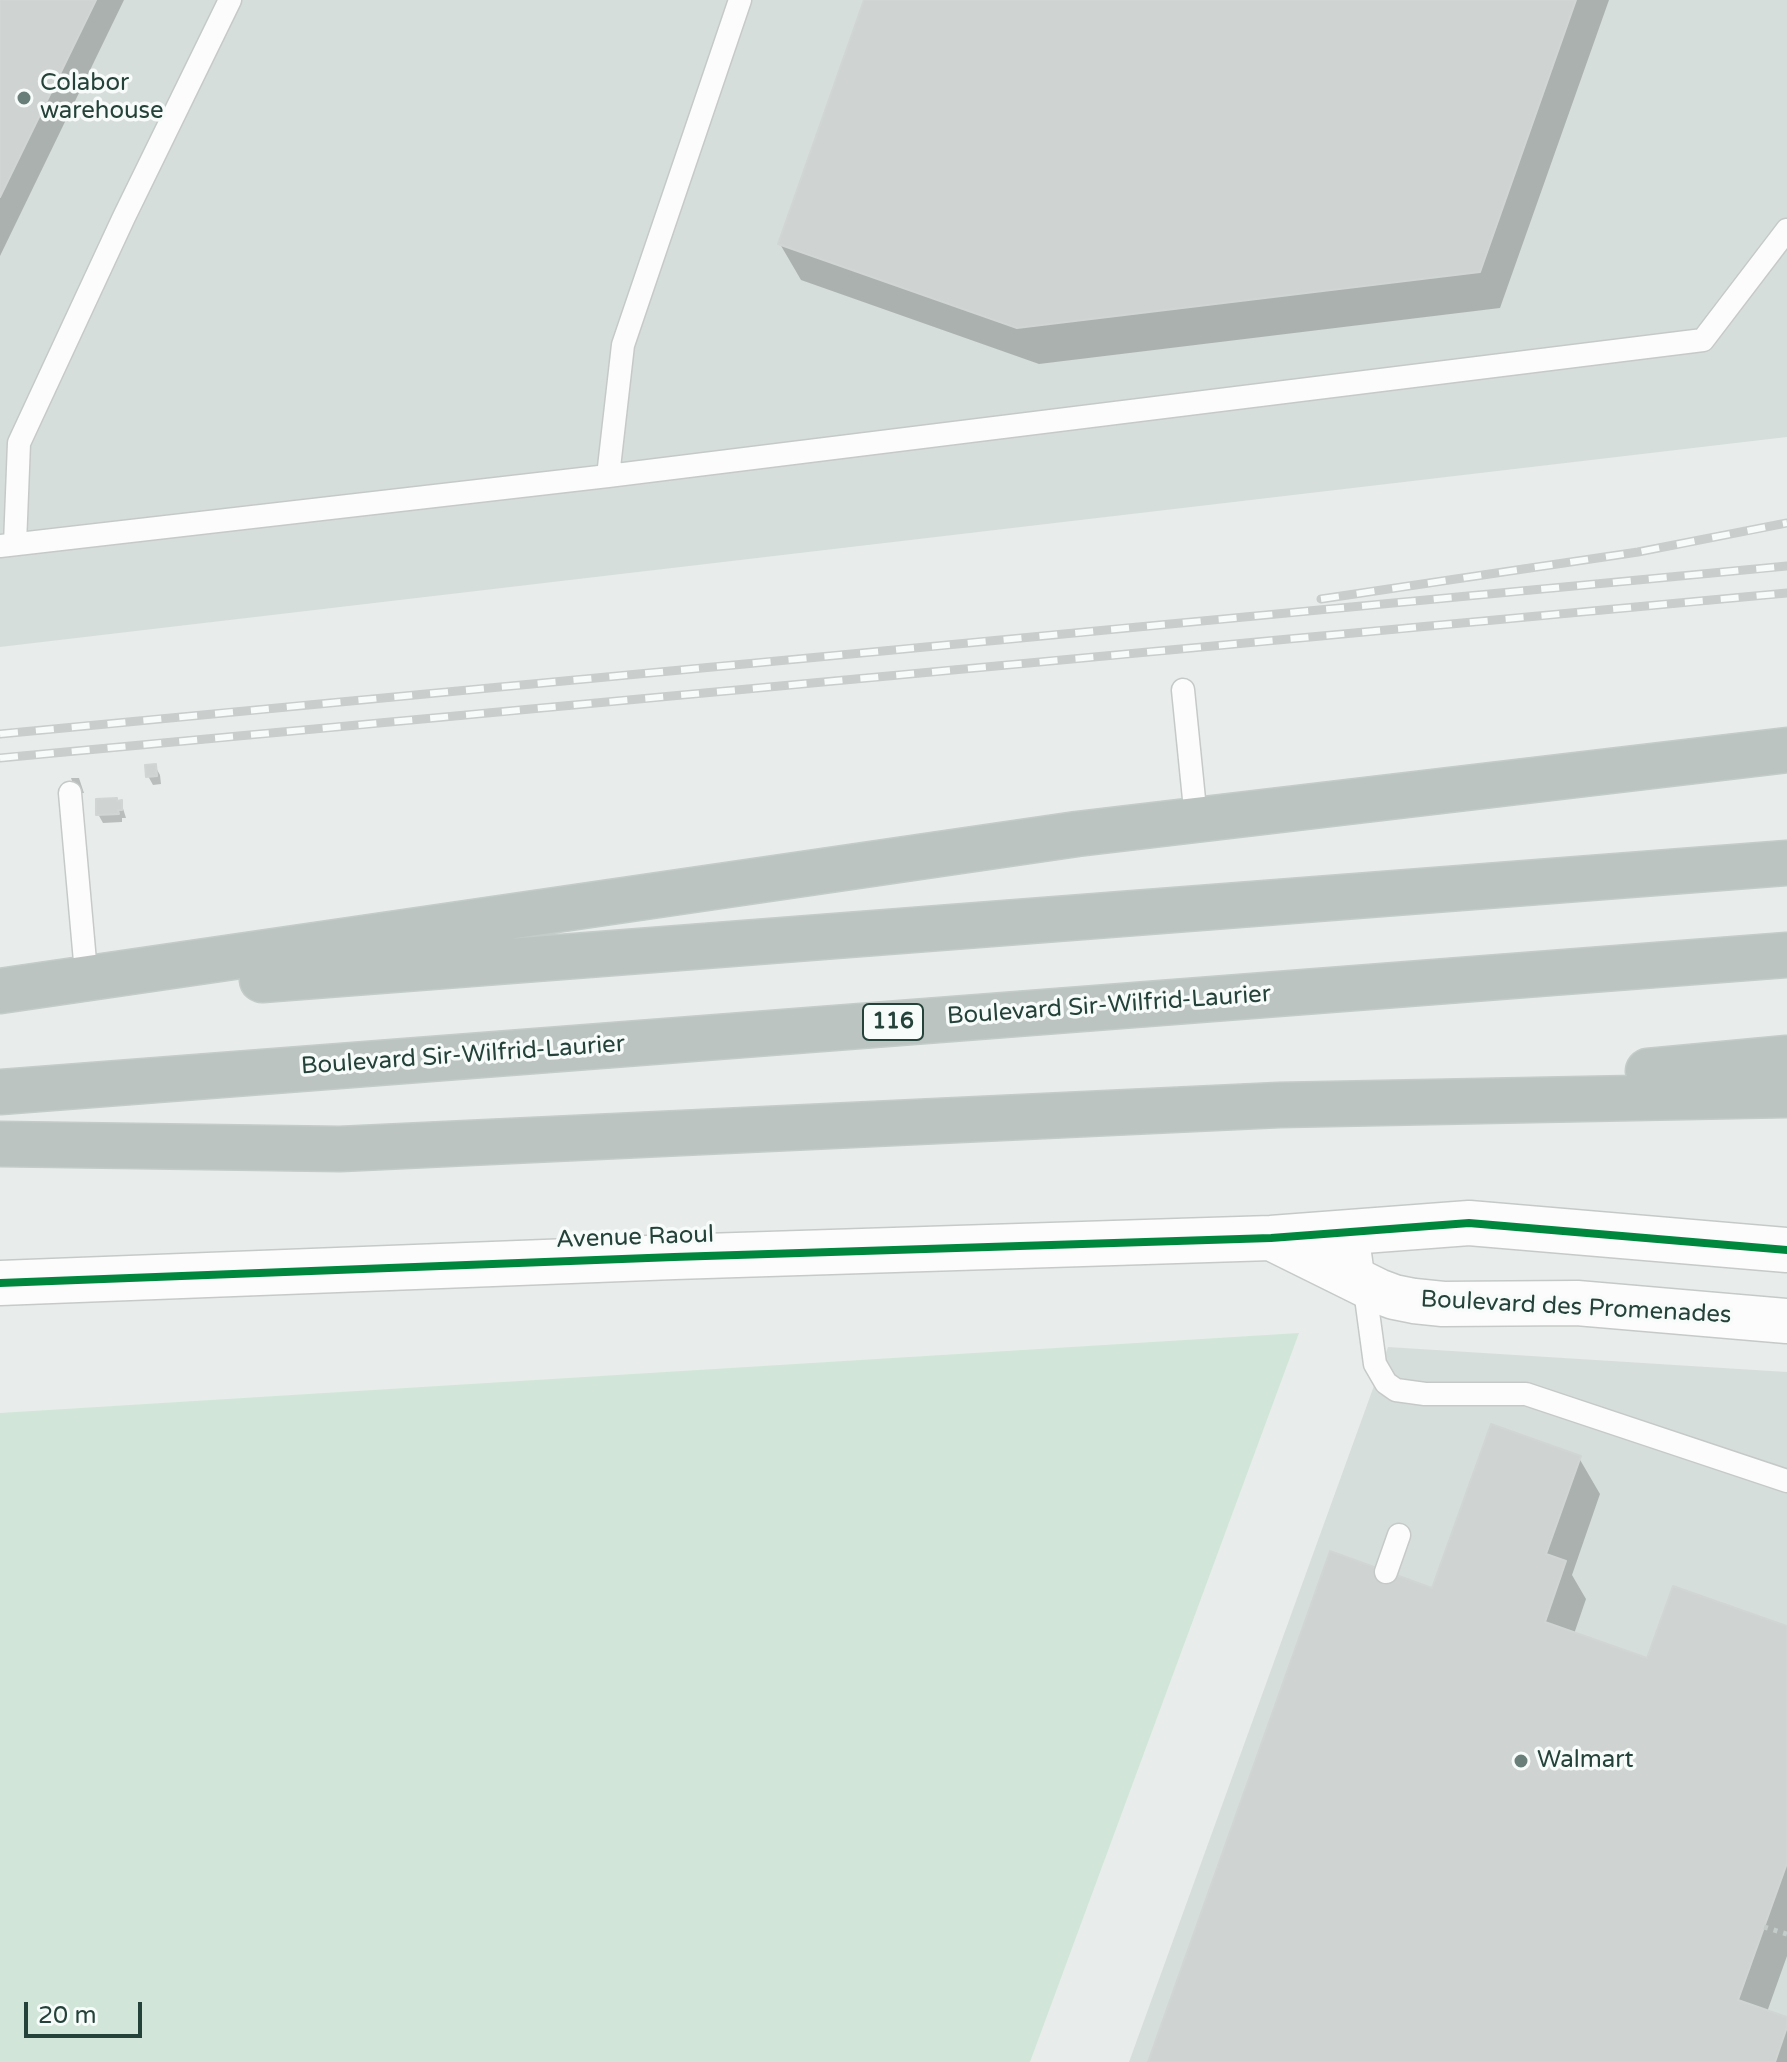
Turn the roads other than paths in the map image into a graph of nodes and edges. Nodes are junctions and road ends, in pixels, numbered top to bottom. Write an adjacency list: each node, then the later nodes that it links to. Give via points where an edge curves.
1 (230, 0): 5 (lane, via 19,443)
2 (740, 0): 4 (lane, via 623,345)
3 (1787, 230): 4 (lane, via 1703,340)
4 (608, 476): 5 (lane)
5 (7, 545)
6 (1183, 690): 9 (lane)
7 (1787, 750): 9 (highway)
8 (70, 793): 12 (lane)
9 (1196, 819): 12 (highway)
10 (1787, 863): 12 (highway)
11 (1787, 955): 16 (highway, Boulevard Sir-Wilfrid-Laurier / 116)
12 (87, 985): 13 (highway); 14 (highway)
13 (0, 991)
14 (0, 999)
15 (1787, 1058): 18 (highway)
16 (0, 1092)
17 (1787, 1095): 18 (highway)
18 (1279, 1105): 19 (highway, via 340,1149)
19 (0, 1144)
20 (1357, 1231): 21 (street); 22 (street, via 1469,1223); 24 (lane)
21 (1271, 1238): 23 (street, Avenue Raoul); 24 (street, Boulevard des Promenades)
22 (1787, 1250)
23 (0, 1283)
24 (1363, 1284): 25 (street, Boulevard des Promenades, via 1394,1297 1443,1304 1577,1303); 26 (lane, via 1375,1364 1396,1390 1526,1394)
25 (1787, 1321)
26 (1787, 1481)
27 (1399, 1535): 28 (lane)
28 (1386, 1572)

